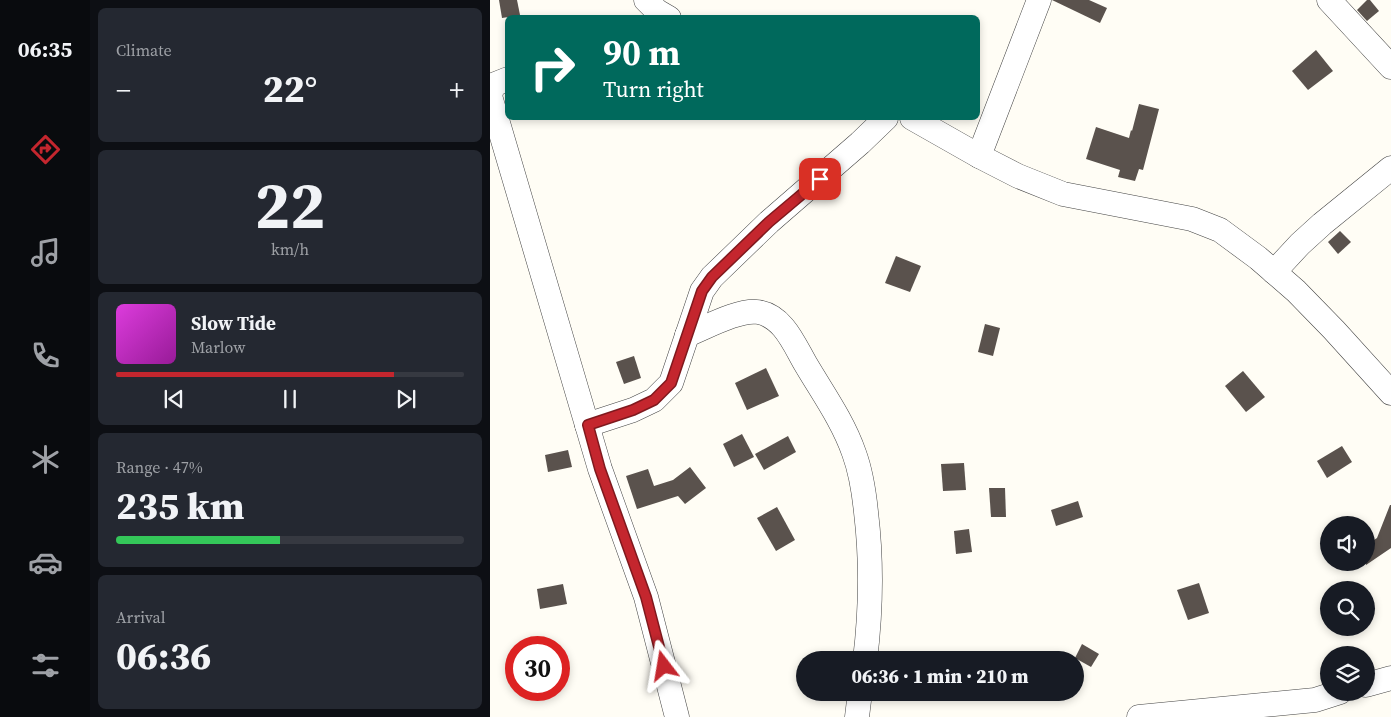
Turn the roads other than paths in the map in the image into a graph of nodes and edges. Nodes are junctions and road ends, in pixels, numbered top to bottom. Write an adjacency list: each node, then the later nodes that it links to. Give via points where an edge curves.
1 (646, 0): 4 (street)
2 (1039, 0): 11 (street)
3 (1329, 0): 5 (street)
4 (664, 15)
5 (1391, 67)
6 (505, 80): 7 (street, via 493,85)
7 (490, 96)
8 (490, 96): 16 (street)
9 (884, 120): 14 (street, via 712,277 702,291)
10 (916, 120): 11 (street)
11 (979, 156): 13 (street, via 1064,194 1192,219 1220,230)
12 (1391, 168): 13 (street, via 1322,224)
13 (1274, 272): 15 (street, via 1303,298)
14 (687, 335): 16 (street, via 671,383 654,400); 17 (street, via 743,312 774,317 789,335 842,426 862,483 870,543 870,608)
15 (1391, 392)
16 (588, 425): 22 (street, via 600,469 646,597)
17 (865, 651)
18 (1391, 678): 19 (street)
19 (1375, 682)
20 (1320, 698): 24 (street)
21 (859, 701): 23 (street)
22 (677, 717)
23 (857, 717)
24 (1138, 717)

